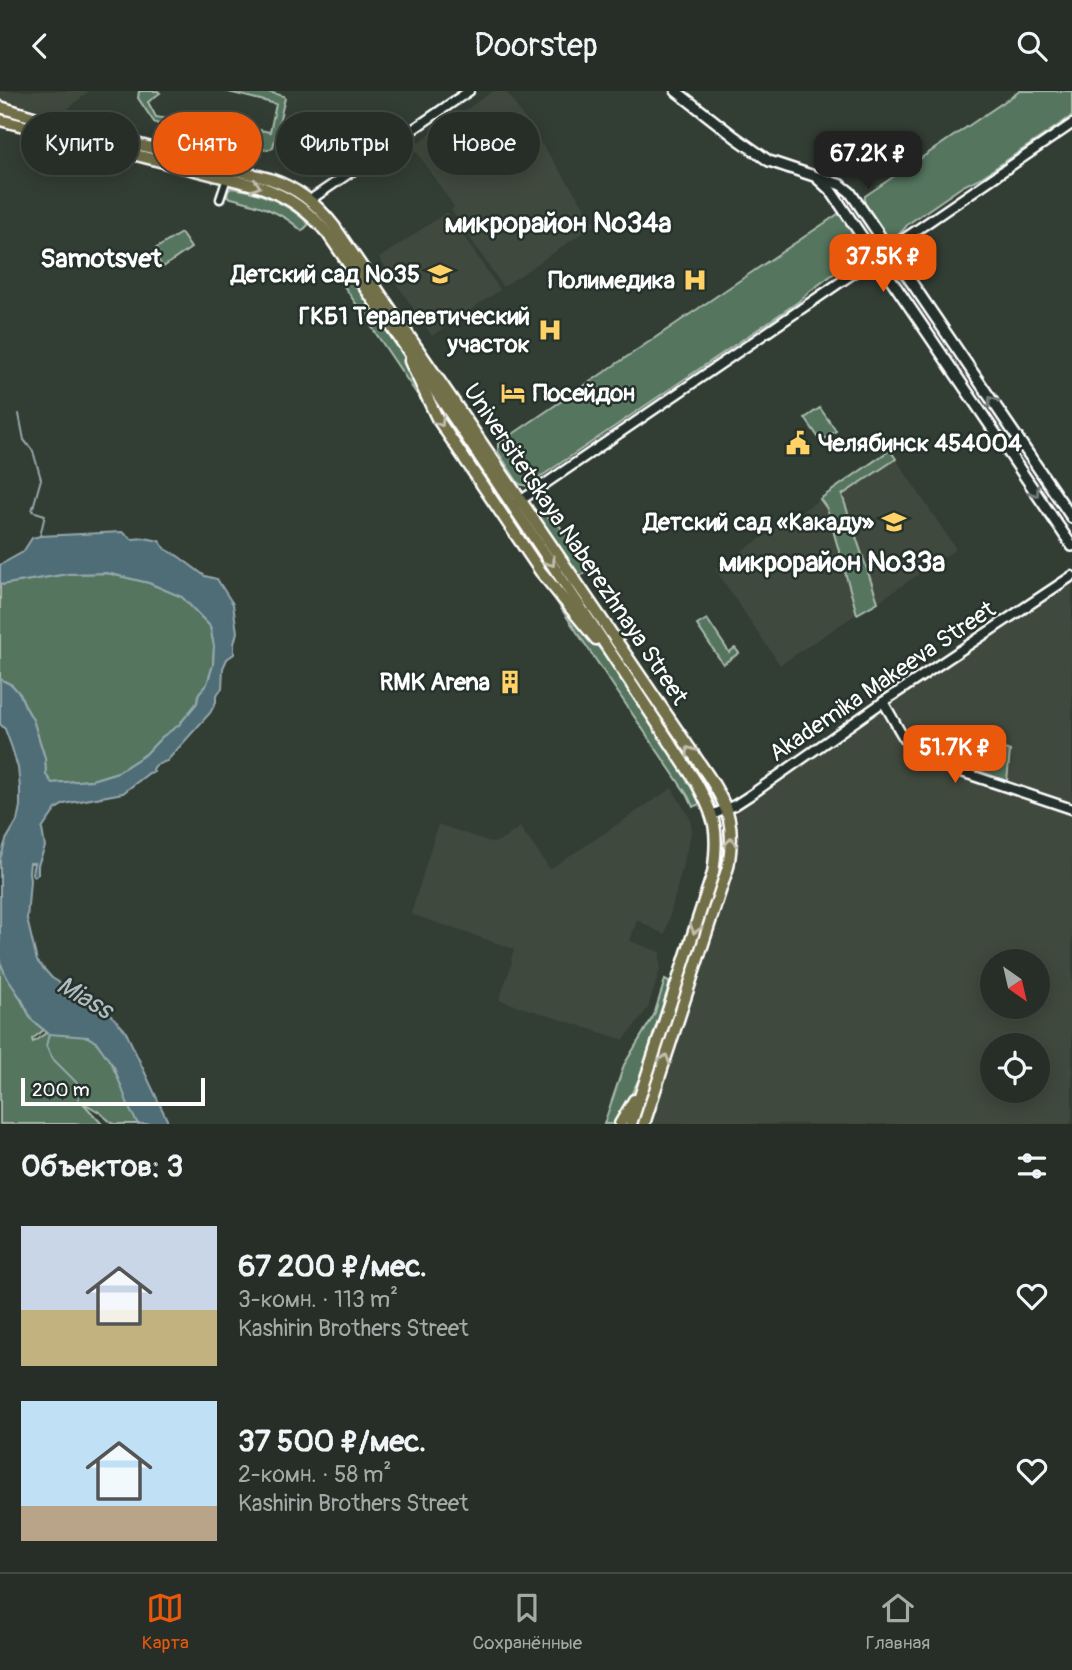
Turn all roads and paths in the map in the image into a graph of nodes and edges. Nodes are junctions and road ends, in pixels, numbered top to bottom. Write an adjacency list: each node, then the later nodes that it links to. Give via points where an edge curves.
1 (469, 91): 9 (street)
2 (676, 91): 6 (main road, via 769,162)
3 (0, 107): 9 (main road, Universitetskaya Naberezhnaya Street, via 270,179 285,184)
4 (0, 120): 7 (main road, Universitetskaya Naberezhnaya Street)
5 (1072, 124): 10 (street)
6 (814, 176): 10 (main road, via 850,192); 11 (main road, via 831,191)
7 (227, 179): 8 (street); 9 (main road, Universitetskaya Naberezhnaya Street, one-way to 9)
8 (220, 199)
9 (307, 204): 12 (main road, Universitetskaya Naberezhnaya Street); 13 (main road, Universitetskaya Naberezhnaya Street, via 334,226)
10 (889, 248): 11 (street); 14 (main road, one-way to 10)
11 (876, 257): 13 (street); 15 (main road, one-way to 15)
12 (400, 338): 13 (main road, Universitetskaya Naberezhnaya Street); 17 (main road, one-way to 17, via 437,418 474,473 541,572)
13 (517, 502): 17 (main road, Universitetskaya Naberezhnaya Street, one-way to 17); 19 (main road, Universitetskaya Naberezhnaya Street, one-way to 13, via 709,777)
14 (1072, 518)
15 (1072, 546)
16 (1072, 576): 18 (street, Akademika Makeeva Street)
17 (618, 662): 21 (main road, Universitetskaya Naberezhnaya Street, via 696,782)
18 (883, 702): 19 (street, Akademika Makeeva Street); 20 (street, via 902,737 921,756)
19 (726, 809): 21 (street, Akademika Makeeva Street); 25 (main road, Universitetskaya Naberezhnaya Street, one-way to 19, via 727,874 732,827)
20 (1072, 809)
21 (712, 815): 22 (main road, Universitetskaya Naberezhnaya Street, one-way to 22, via 716,828 713,873)
22 (645, 1082): 23 (main road); 24 (main road, Universitetskaya Naberezhnaya Street)
23 (620, 1124)
24 (631, 1124)
25 (644, 1124)

